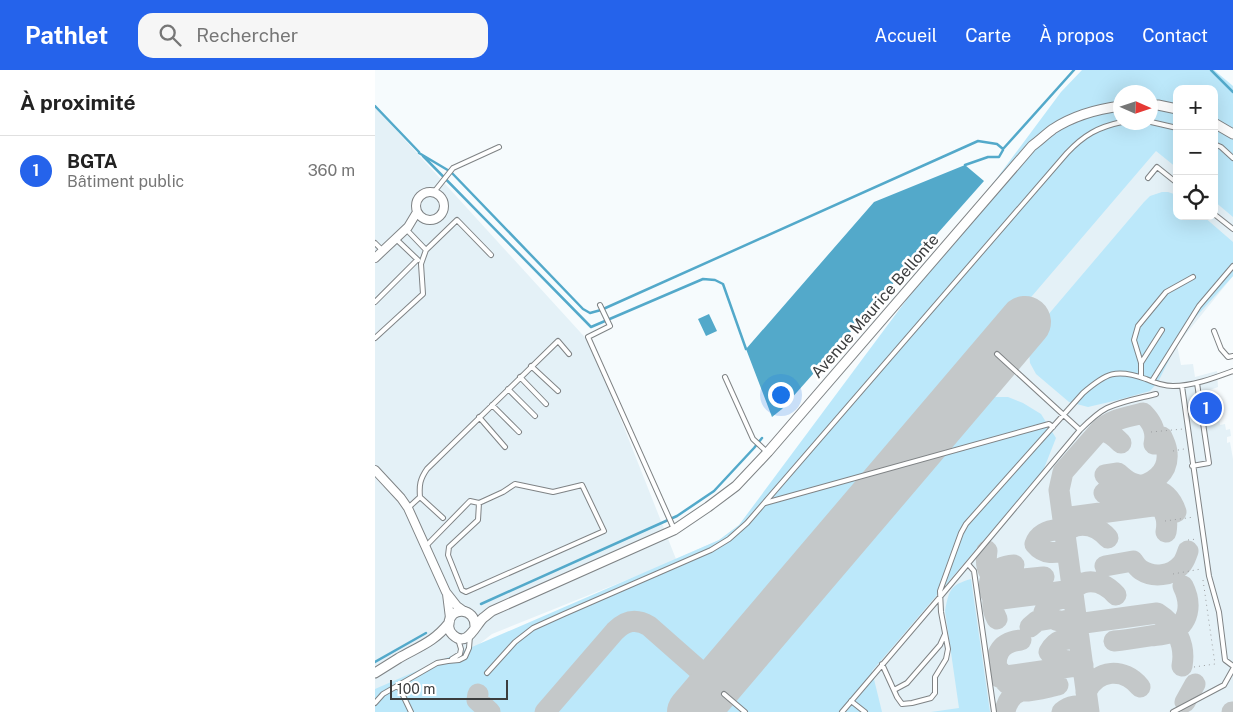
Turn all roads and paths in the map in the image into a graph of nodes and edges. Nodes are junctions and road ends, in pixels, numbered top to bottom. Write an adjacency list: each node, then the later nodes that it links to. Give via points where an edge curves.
1 (1158, 105): 3 (street)
2 (1113, 107): 62 (street, Avenue Maurice Bellonte, via 1077,117 1053,129 1032,146)
3 (1173, 108)
4 (1113, 124): 67 (lane, via 1081,139 1067,153)
5 (1158, 124): 7 (lane)
6 (1218, 125): 8 (street)
7 (1173, 127)
8 (1233, 134)
9 (1218, 146): 11 (lane)
10 (499, 147): 14 (lane, via 453,168)
11 (1233, 158)
12 (1148, 178): 13 (lane, via 1157,168)
13 (1173, 181)
14 (435, 192): 15 (street, via 426,192 419,197); 17 (street, via 445,203 444,210 436,219)
15 (417, 212): 17 (street); 18 (street)
16 (1218, 217): 19 (lane)
17 (425, 219): 18 (street)
18 (407, 228): 20 (street); 22 (lane)
19 (1233, 229)
20 (396, 238): 23 (street); 26 (lane)
21 (375, 243): 23 (lane)
22 (426, 250): 24 (lane, via 457,220); 27 (lane)
23 (383, 251): 25 (street)
24 (491, 255)
25 (375, 258)
26 (417, 260): 27 (lane); 30 (lane)
27 (421, 264): 34 (lane, via 423,294)
28 (1233, 266): 44 (lane, via 1199,306)
29 (1193, 277): 38 (lane, via 1166,292 1138,326 1134,340)
30 (375, 302)
31 (600, 305): 73 (lane, via 609,326 588,337)
32 (1162, 330): 38 (lane)
33 (1213, 331): 37 (lane, via 1221,349 1228,357)
34 (375, 338)
35 (569, 354): 39 (lane, via 558,341)
36 (997, 354): 52 (lane)
37 (1233, 356)
38 (1141, 364): 43 (lane)
39 (531, 366): 41 (lane); 48 (lane)
40 (1233, 371): 45 (lane)
41 (520, 377): 47 (lane); 50 (lane)
42 (725, 377): 62 (lane, via 753,440)
43 (1141, 377): 44 (lane); 52 (lane, via 1125,373 1098,380)
44 (1152, 381): 46 (lane)
45 (1197, 383): 46 (lane); 64 (lane, via 1209,463)
46 (1182, 386): 64 (lane)
47 (508, 389): 51 (lane); 53 (lane)
48 (558, 391)
49 (1156, 394): 56 (lane, via 1107,408)
50 (546, 404)
51 (492, 405): 54 (lane); 57 (lane)
52 (1063, 415): 55 (lane); 56 (lane)
53 (535, 416)
54 (479, 417): 60 (lane); 66 (lane, via 427,469 419,486)
55 (1053, 427): 67 (lane, via 1049,424); 82 (lane, via 966,524)
56 (1079, 430): 78 (lane)
57 (519, 432)
58 (1151, 432): 59 (path, via 1183,429)
59 (1183, 436)
60 (505, 447)
61 (1185, 449): 63 (path)
62 (765, 450): 73 (street, Avenue Maurice Bellonte, via 736,486)
63 (1173, 451)
64 (1193, 466): 70 (lane)
65 (375, 470): 69 (street)
66 (420, 497): 69 (lane); 71 (lane)
67 (765, 502): 95 (lane, via 729,539 711,550 533,628 515,642)
68 (479, 503): 68 (lane, via 515,484 553,492 582,485 604,531 466,592 462,590 448,555 449,547 478,520); 76 (lane, via 470,501)
69 (408, 508): 76 (street)
70 (1200, 516): 72 (path); 74 (lane)
71 (443, 518)
72 (1165, 521)
73 (673, 527): 83 (street, Avenue Maurice Bellonte)
74 (1202, 529): 75 (path, via 1196,530 1198,538); 93 (lane, via 1225,660)
75 (1188, 540)
76 (426, 546): 81 (street)
77 (1201, 563): 79 (path, via 1202,569)
78 (968, 564): 82 (lane); 105 (lane, via 974,571)
79 (1173, 574)
80 (1203, 579): 92 (path, via 1215,664)
81 (446, 592): 84 (street, via 457,606); 85 (street)
82 (940, 597): 87 (lane); 91 (lane)
83 (492, 611): 84 (street, Avenue Maurice Bellonte); 86 (street, Avenue Maurice Bellonte)
84 (467, 612): 85 (street, via 456,612); 86 (street, via 475,620)
85 (449, 620): 88 (street, via 450,630); 89 (street)
86 (473, 631): 88 (street, via 466,638); 90 (lane, via 465,657)
87 (945, 634): 97 (lane, via 940,645 907,683); 97 (lane, via 946,659 935,677 935,693 931,698 902,704)
88 (456, 637): 89 (street); 90 (lane, via 460,654)
89 (431, 641): 94 (street)
90 (448, 661): 96 (lane, via 437,663)
91 (882, 664): 97 (lane); 99 (lane)
92 (1194, 667)
93 (1233, 667): 106 (lane, via 1224,684)
94 (375, 673)
95 (487, 673)
96 (398, 685): 100 (lane); 101 (lane)
97 (894, 690)
98 (724, 694): 102 (lane)
99 (851, 702): 103 (lane); 104 (lane)
100 (375, 703)
101 (411, 712)
102 (745, 712)
103 (842, 712)
104 (865, 712)
105 (994, 712)
106 (1173, 712)

